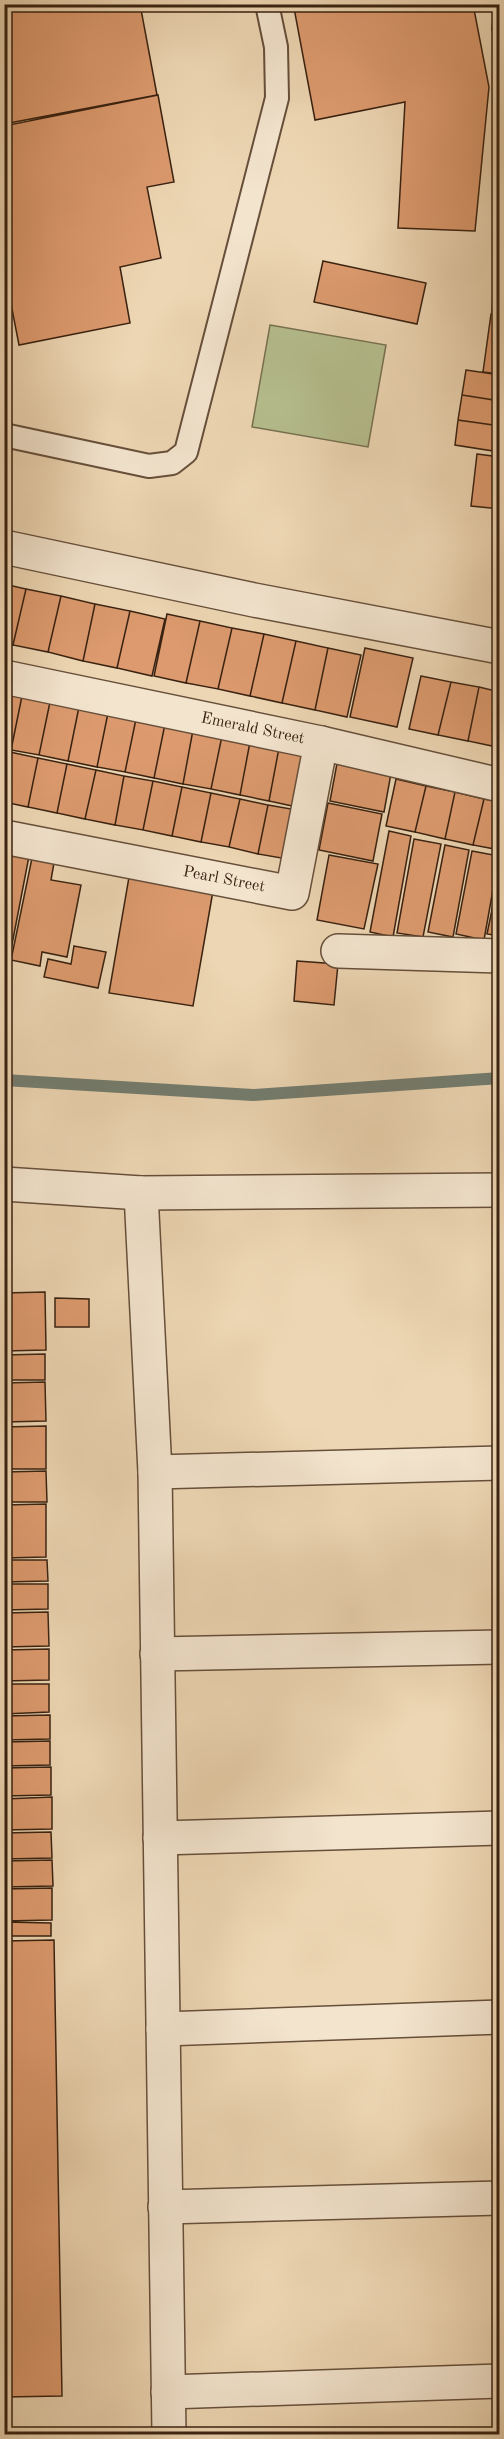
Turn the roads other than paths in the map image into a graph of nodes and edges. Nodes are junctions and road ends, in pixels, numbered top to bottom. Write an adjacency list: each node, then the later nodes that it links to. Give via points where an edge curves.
1 (267, 4): 2 (lane, via 276,47 277,98 186,452 172,463 149,466)
2 (4, 435)
3 (4, 547): 4 (street)
4 (500, 647)
5 (4, 678): 6 (street, Emerald Street)
6 (321, 743): 7 (street, Emerald Street); 8 (street, Pearl Street, via 292,893)
7 (500, 785)
8 (4, 837)
9 (338, 951): 10 (street)
10 (500, 956)
11 (4, 1184): 13 (street)
12 (500, 1190): 13 (street)
13 (141, 1193): 15 (street)
14 (500, 1463): 15 (street)
15 (155, 1472): 17 (street)
16 (500, 1647): 17 (street)
17 (157, 1654): 19 (street)
18 (500, 1828): 19 (street)
19 (160, 1838): 21 (street)
20 (500, 2017): 21 (street)
21 (163, 2029): 23 (street)
22 (500, 2198): 23 (street)
23 (165, 2207): 25 (street)
24 (500, 2382): 25 (street)
25 (168, 2392): 26 (street)
26 (169, 2434)

